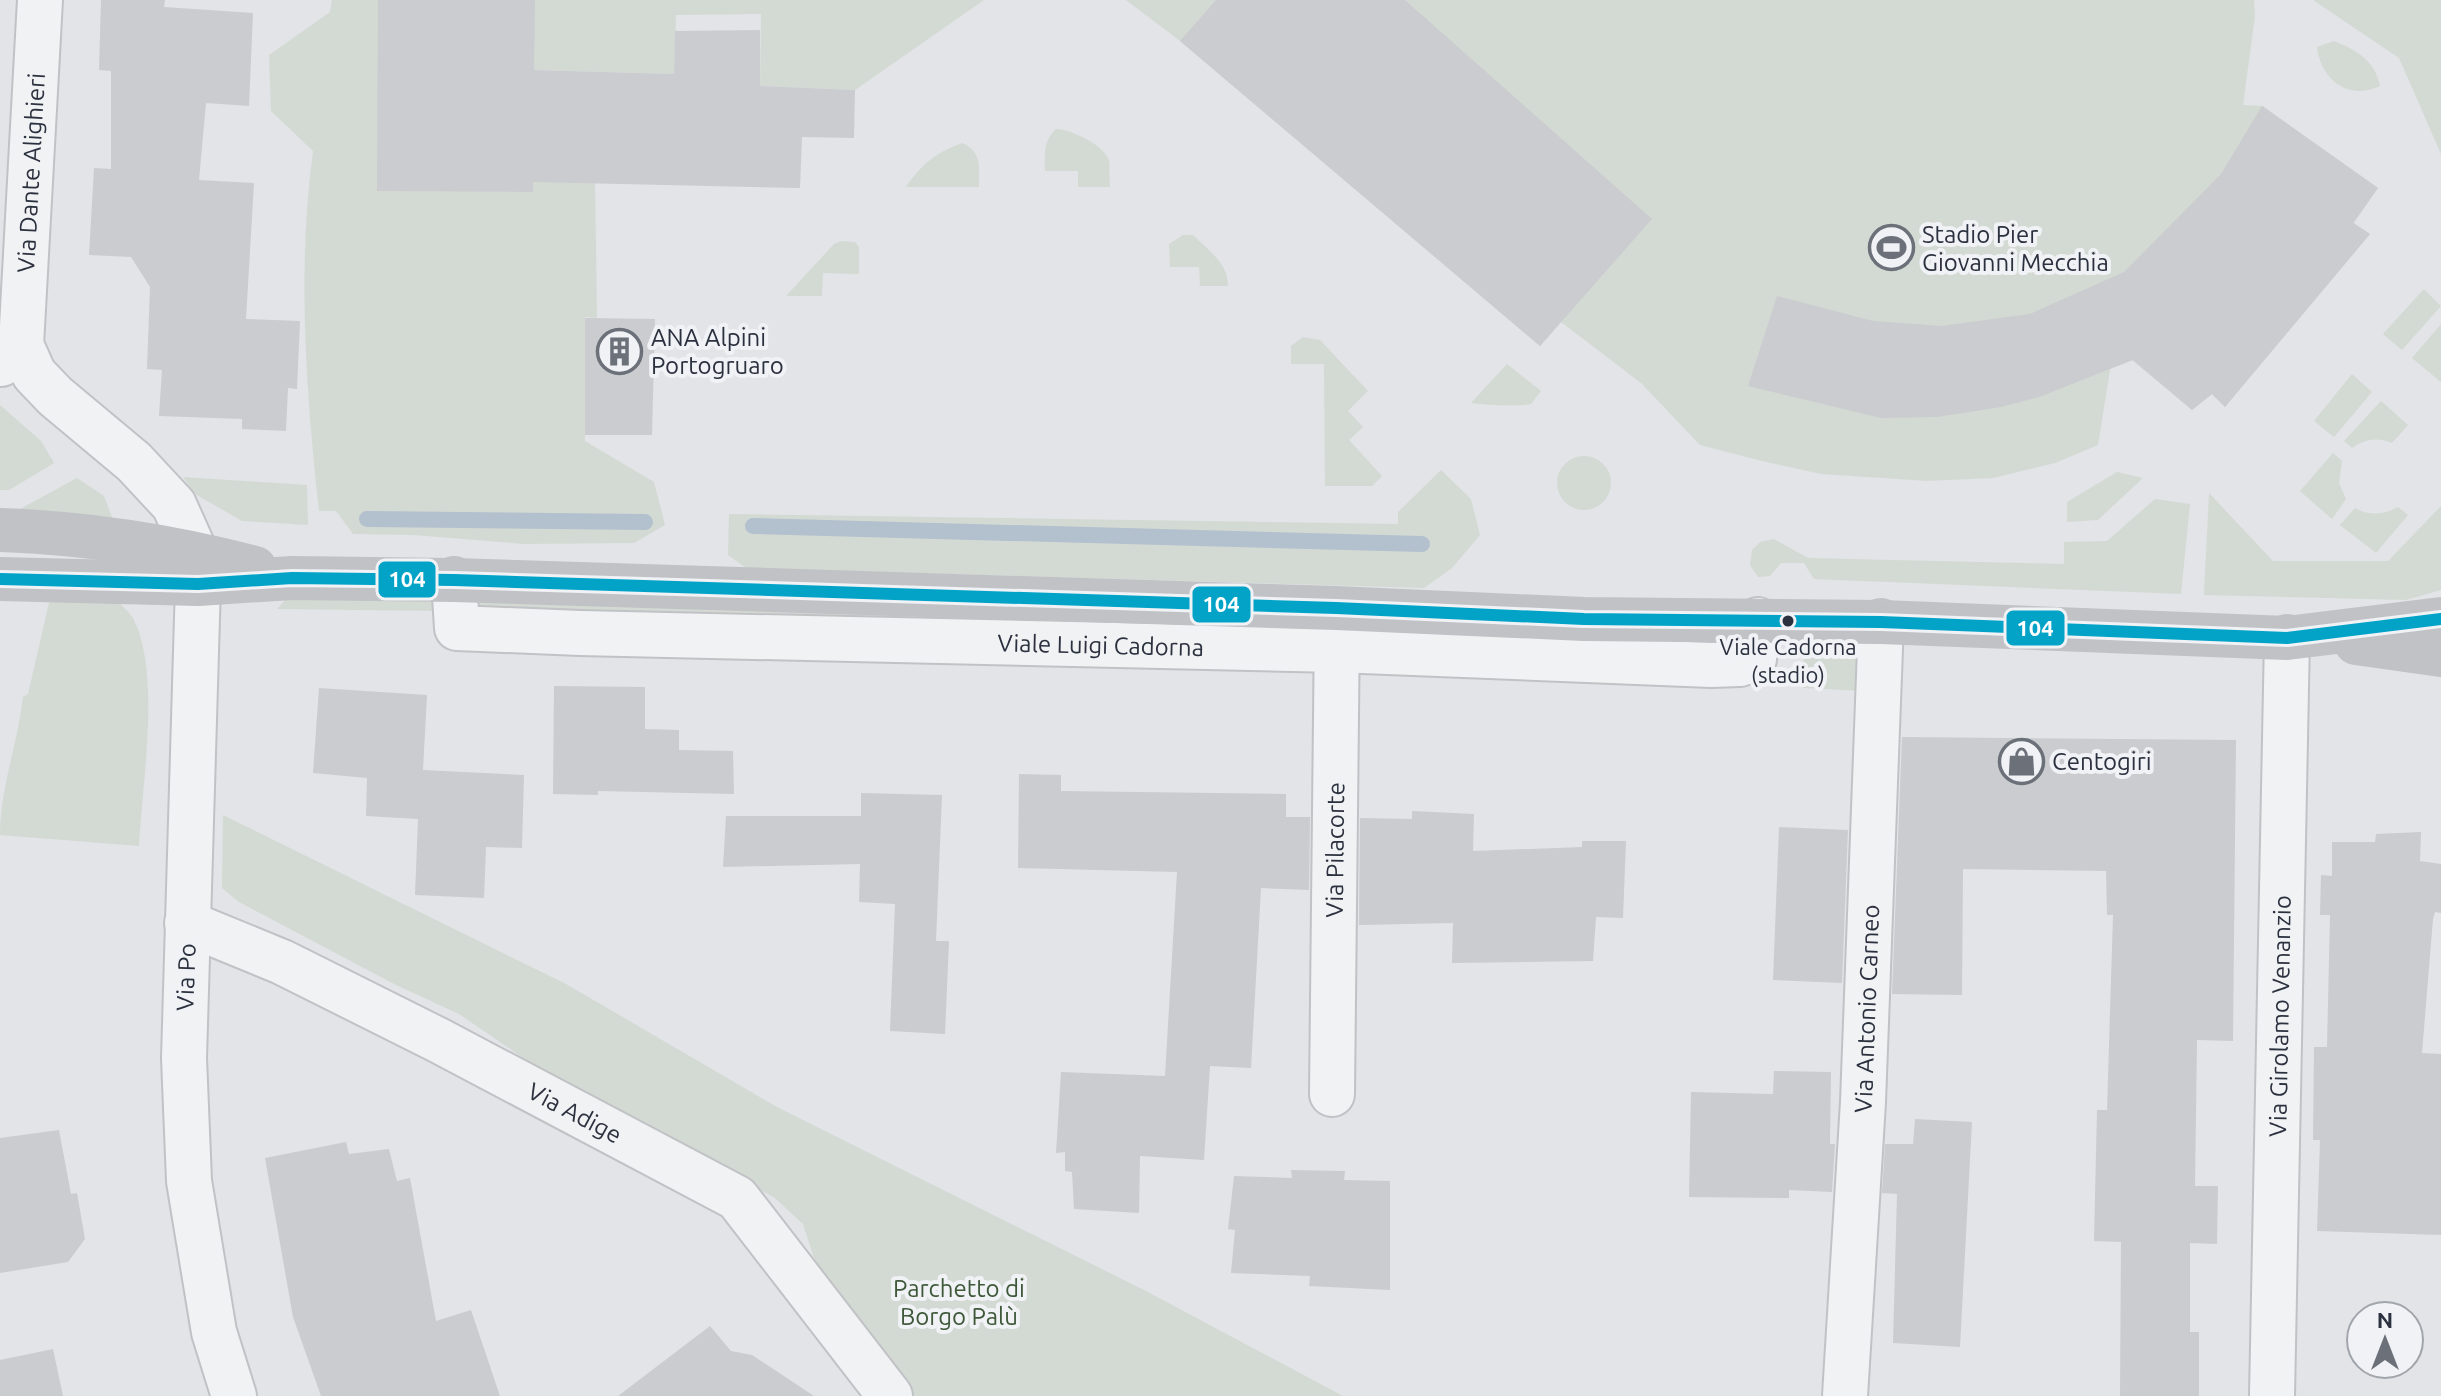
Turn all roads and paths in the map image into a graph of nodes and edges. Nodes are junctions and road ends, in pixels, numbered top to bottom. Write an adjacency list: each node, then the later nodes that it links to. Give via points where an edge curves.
1 (40, 0): 2 (street, Via Dante Alighieri)
2 (16, 170): 3 (street, Via Dante Alighieri)
3 (10, 355): 5 (street, Via Dante Alighieri, via 134,462 174,505)
4 (0, 530): 5 (main road, Viale Luigi Cadorna, via 62,532)
5 (196, 568): 6 (main road, Viale Luigi Cadorna); 9 (main road, Viale Luigi Cadorna, via 292,578 454,580); 12 (street, Via Po)
6 (0, 579)
7 (2441, 619): 10 (main road, Viale Luigi Cadorna)
8 (1881, 622): 9 (main road, Viale Luigi Cadorna, via 1584,619); 10 (main road, Viale Luigi Cadorna); 16 (street, Via Antonio Carneo, via 1864,1087)
9 (1336, 629): 13 (street, Via Pilacorte)
10 (2298, 637): 11 (main road, Viale Luigi Cadorna); 17 (street, Via Girolamo Venanzio)
11 (2441, 655)
12 (187, 923): 14 (street, Via Po, via 184,1058 189,1181 214,1332); 15 (street, Via Adige, via 282,962 438,1040 737,1198)
13 (1332, 1094)
14 (234, 1396)
15 (890, 1396)
16 (1845, 1396)
17 (2272, 1396)

